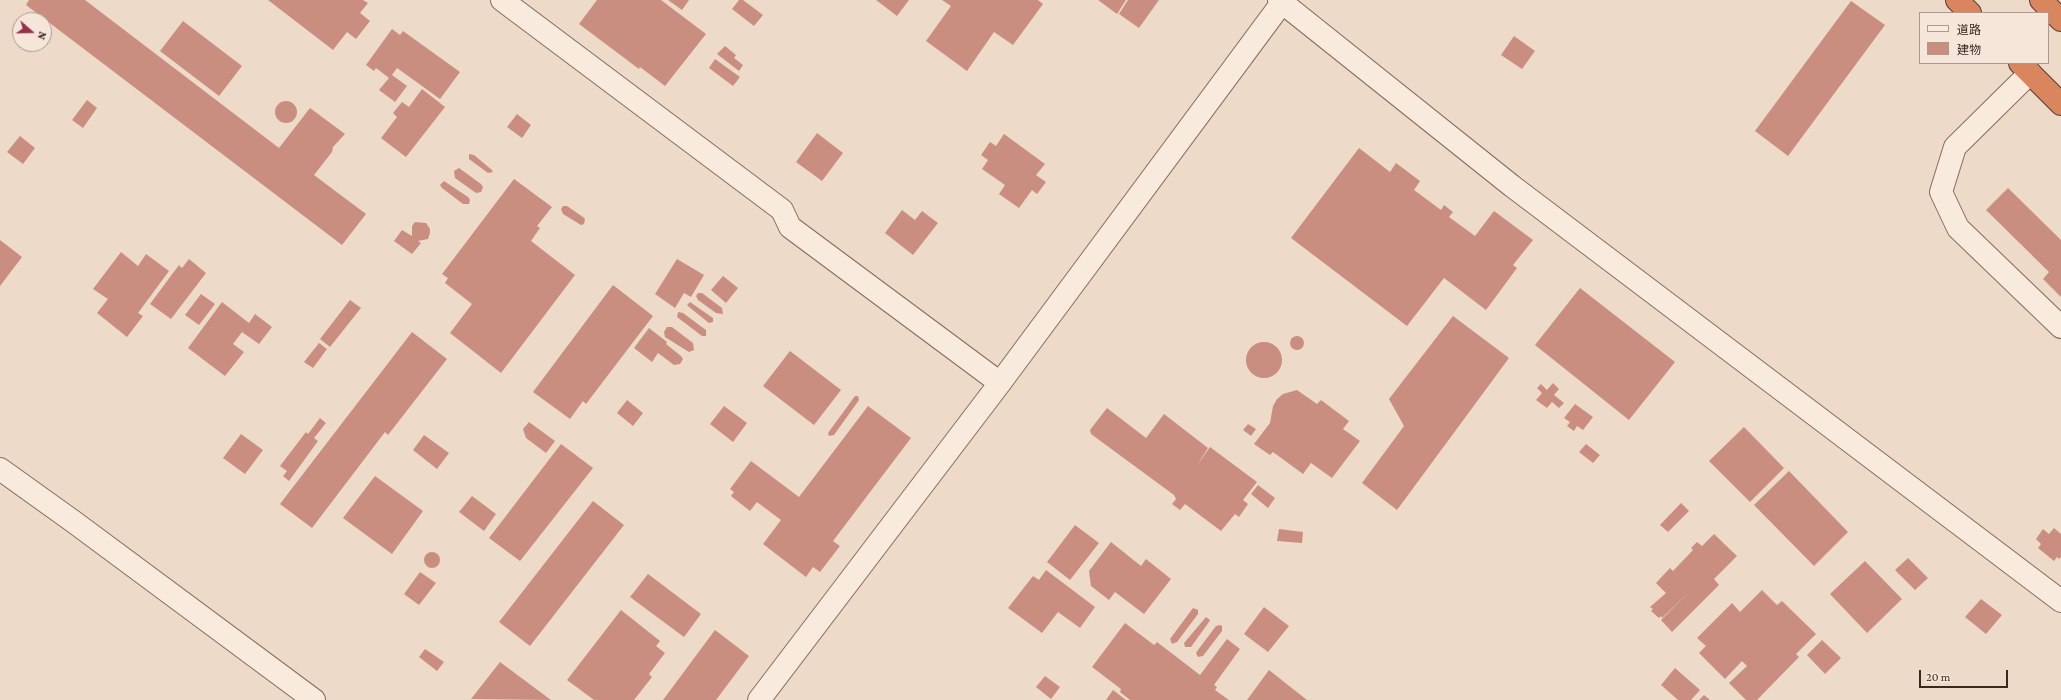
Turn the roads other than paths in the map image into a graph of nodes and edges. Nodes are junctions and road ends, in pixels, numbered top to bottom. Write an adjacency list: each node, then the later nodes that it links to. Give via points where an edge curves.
1 (502, 0): 10 (street, via 782,210 790,227)
2 (1957, 0): 5 (highway)
3 (2041, 0): 6 (highway)
4 (1281, 1): 10 (street); 12 (street, via 1512,186)
5 (1969, 12)
6 (2061, 20)
7 (2025, 68): 8 (highway); 9 (street, via 1955,147 1942,192 1958,228)
8 (2061, 104)
9 (2061, 327)
10 (1000, 383): 14 (street)
11 (0, 469): 13 (street)
12 (2061, 601)
13 (314, 700)
14 (759, 700)

